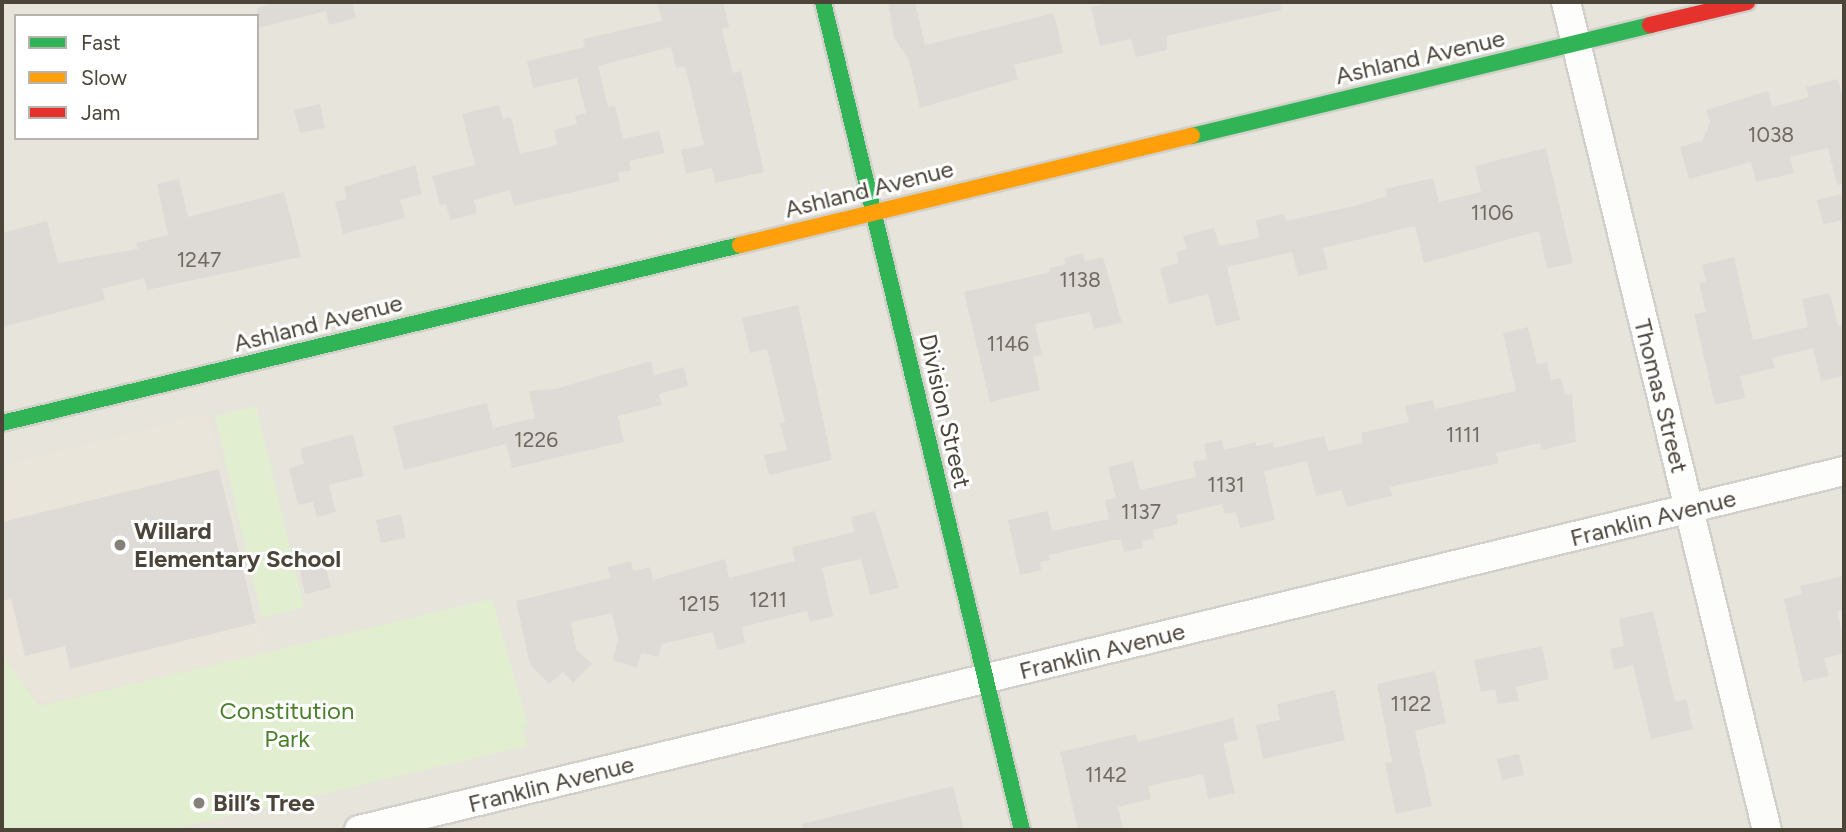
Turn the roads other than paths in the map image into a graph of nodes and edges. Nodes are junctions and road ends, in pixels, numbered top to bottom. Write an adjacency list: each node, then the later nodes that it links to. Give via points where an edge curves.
1 (823, 2): 5 (street, Division Street)
2 (1566, 2): 4 (street, Thomas Street)
3 (1747, 2): 4 (street, Ashland Avenue)
4 (1576, 43): 5 (street, Ashland Avenue); 8 (street, Thomas Street)
5 (875, 211): 6 (street, Ashland Avenue); 9 (street, Division Street)
6 (2, 423)
7 (1844, 471): 8 (street, Franklin Avenue)
8 (1689, 509): 9 (street, Franklin Avenue); 12 (street, Thomas Street)
9 (985, 679): 10 (street, Franklin Avenue); 11 (street, Division Street)
10 (359, 830)
11 (1022, 830)
12 (1767, 830)

